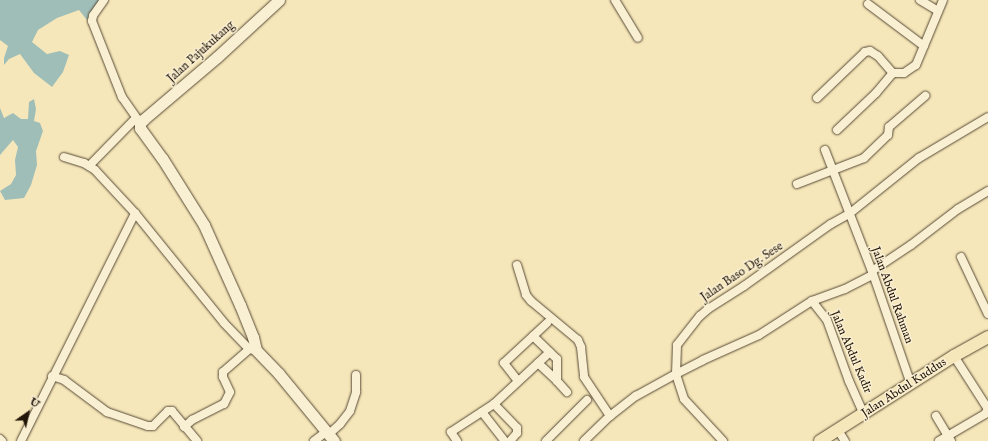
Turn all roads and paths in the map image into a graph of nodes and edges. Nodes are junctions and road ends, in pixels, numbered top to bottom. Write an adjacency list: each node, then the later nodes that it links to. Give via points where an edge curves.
1 (104, 0): 14 (street, via 92,21 119,91)
2 (279, 0): 14 (street, Jalan Pajukukang)
3 (920, 0): 7 (street)
4 (943, 0): 7 (street)
5 (617, 1): 8 (street)
6 (868, 4): 9 (street)
7 (938, 11): 9 (street)
8 (638, 38)
9 (924, 46): 10 (street, via 912,69 904,73)
10 (894, 73): 12 (street, via 870,50); 15 (street)
11 (925, 96): 19 (street, via 889,127 888,135 864,158)
12 (817, 98)
13 (988, 117): 23 (street, Jalan Baso Dg. Sese, via 919,158)
14 (138, 121): 18 (street); 32 (street, via 140,130 162,158 204,225 253,337)
15 (836, 130)
16 (825, 150): 19 (street, Jalan Abdul Rahman)
17 (64, 157): 18 (street)
18 (89, 166): 22 (street)
19 (833, 171): 20 (street); 23 (street, Jalan Abdul Rahman)
20 (798, 184)
21 (988, 191): 26 (street, via 958,209)
22 (135, 213): 32 (street, via 224,323); 38 (street)
23 (849, 214): 26 (street, Jalan Abdul Rahman); 36 (street, Jalan Baso Dg. Sese, via 700,316 677,345)
24 (961, 257): 28 (street)
25 (517, 265): 48 (street, via 526,295 578,340 581,346 584,377)
26 (872, 273): 27 (street, via 844,289); 41 (street, Jalan Abdul Rahman)
27 (812, 301): 36 (street, via 759,335); 47 (street, Jalan Abdul Kadir, via 827,320)
28 (988, 314)
29 (547, 323): 30 (street)
30 (533, 336): 33 (street); 39 (street, via 504,363)
31 (988, 337): 34 (main road, Jalan Abdul Kuddus)
32 (252, 349): 50 (street, via 224,372 223,377 230,392 224,404 192,420); 52 (street, via 279,374)
33 (550, 352): 35 (street); 40 (street, via 557,359)
34 (954, 356): 41 (main road, Jalan Abdul Kuddus); 45 (street)
35 (538, 363): 39 (street); 40 (street)
36 (676, 374): 48 (street, via 652,385); 62 (street, Jalan Baso Dg. Sese, via 684,399)
37 (356, 375): 52 (street, via 356,392 350,411)
38 (52, 376): 50 (street, via 64,380 111,414 153,426 169,410 176,414); 54 (street)
39 (518, 381): 44 (street)
40 (557, 381): 42 (street)
41 (911, 384): 47 (main road, Jalan Abdul Kuddus)
42 (567, 392)
43 (587, 400): 60 (street)
44 (494, 404): 46 (street); 59 (street, via 517,428)
45 (988, 411): 53 (street)
46 (482, 412): 57 (street, via 451,432); 58 (street)
47 (864, 414): 51 (main road, Jalan Abdul Kuddus)
48 (610, 416): 61 (street)
49 (936, 416): 53 (street)
50 (184, 427): 55 (street)
51 (838, 430): 63 (main road, Jalan Abdul Kuddus); 64 (street)
52 (330, 436): 56 (street)
53 (949, 439): 65 (street)
54 (20, 441)
55 (197, 441)
56 (314, 441)
57 (457, 441)
58 (505, 441)
59 (510, 441)
60 (546, 441)
61 (584, 441)
62 (723, 441)
63 (820, 441)
64 (845, 441)
65 (939, 441)

